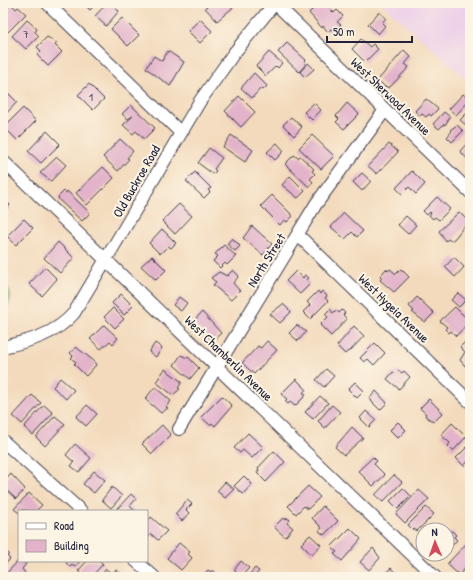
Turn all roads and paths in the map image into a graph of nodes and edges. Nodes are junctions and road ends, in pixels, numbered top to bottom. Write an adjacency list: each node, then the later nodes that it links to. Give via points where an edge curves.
1 (47, 3): 4 (street)
2 (275, 3): 3 (street, West Sherwood Avenue); 4 (street, Old Buckroe Road, via 219,72)
3 (385, 110): 6 (street, West Sherwood Avenue); 7 (street, North Street, via 316,204)
4 (180, 132): 8 (street, Old Buckroe Road)
5 (3, 161): 8 (street, West Chamberlin Avenue)
6 (470, 192)
7 (298, 235): 10 (street, North Street); 11 (street, West Hygeia Avenue)
8 (107, 260): 9 (street, Old Buckroe Road, via 68,320 43,335); 10 (street, West Chamberlin Avenue)
9 (3, 347)
10 (217, 366): 12 (street, North Street); 17 (street, West Chamberlin Avenue)
11 (470, 402)
12 (179, 429)
13 (3, 441): 14 (street)
14 (80, 510)
15 (137, 562): 16 (street)
16 (154, 577)
17 (435, 577)

